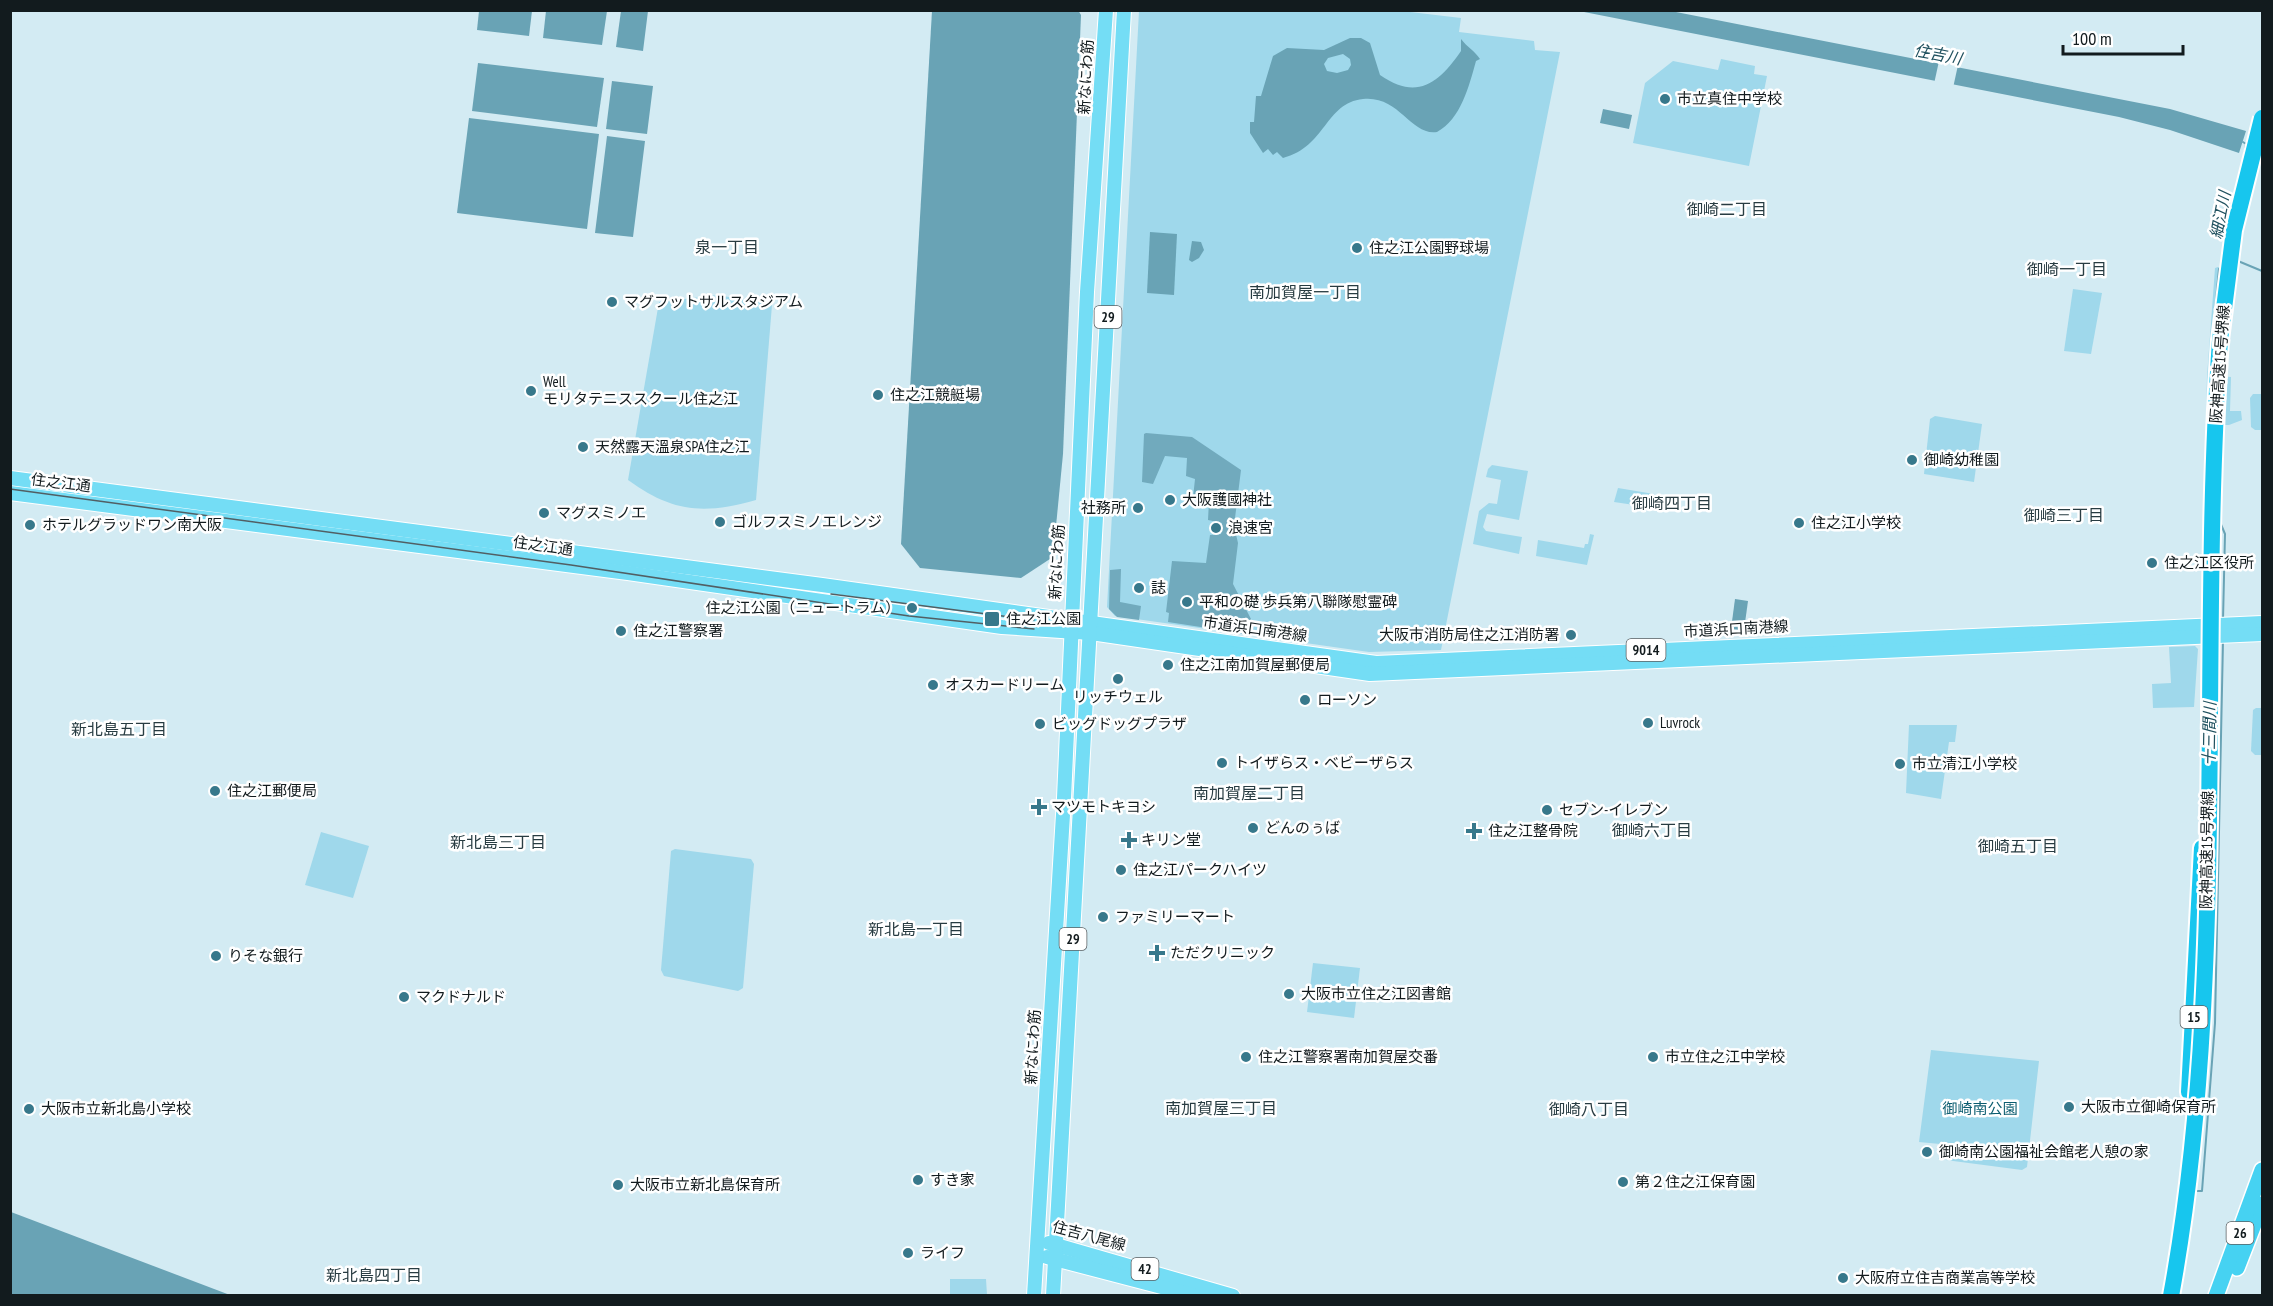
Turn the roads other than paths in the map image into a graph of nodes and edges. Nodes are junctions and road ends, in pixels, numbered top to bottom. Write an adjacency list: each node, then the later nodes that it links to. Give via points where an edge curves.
1 (1106, 10): 8 (main road, 新なにわ筋 / 29)
2 (1124, 10): 9 (main road, 29)
3 (2262, 118): 12 (highway, 阪神高速15号堺線 / 15, bridge, via 2234,230 2220,340)
4 (2262, 158): 25 (highway, 阪神高速15号堺線 / 15, via 2242,244 2229,342 2213,1032 2203,1157)
5 (10, 478): 8 (main road, 住之江通)
6 (10, 493): 8 (main road, 住之江通, via 628,573 1002,627)
7 (2262, 623): 10 (main road, 市道浜口南港線 / 9014)
8 (1070, 626): 9 (main road, 市道浜口南港線 / 9014); 15 (main road, 新なにわ筋 / 29)
9 (1091, 628): 10 (main road, 市道浜口南港線 / 9014, via 1376,663); 16 (main road, 29)
10 (2223, 630): 11 (main road, 市道浜口南港線 / 9014)
11 (2262, 634)
12 (2210, 731): 23 (highway, 15, bridge, via 2192,1048 2181,1180); 24 (highway, 阪神高速15号堺線 / 15, bridge, via 2201,1062 2191,1166)
13 (2262, 1170): 26 (highway, 26)
14 (2262, 1204): 27 (highway, 26)
15 (1039, 1240): 16 (main road, 住吉八尾線 / 42); 17 (main road, 新なにわ筋 / 29)
16 (1056, 1245): 18 (main road, 29); 22 (main road, 住吉八尾線 / 42)
17 (1038, 1254): 18 (main road, 住吉八尾線 / 42); 19 (main road, 新なにわ筋 / 29)
18 (1056, 1259): 20 (main road, 29); 21 (main road, 住吉八尾線 / 42)
19 (1034, 1296)
20 (1053, 1296)
21 (1196, 1296)
22 (1233, 1296)
23 (2164, 1296)
24 (2171, 1296)
25 (2181, 1296)
26 (2216, 1296)
27 (2227, 1296)

